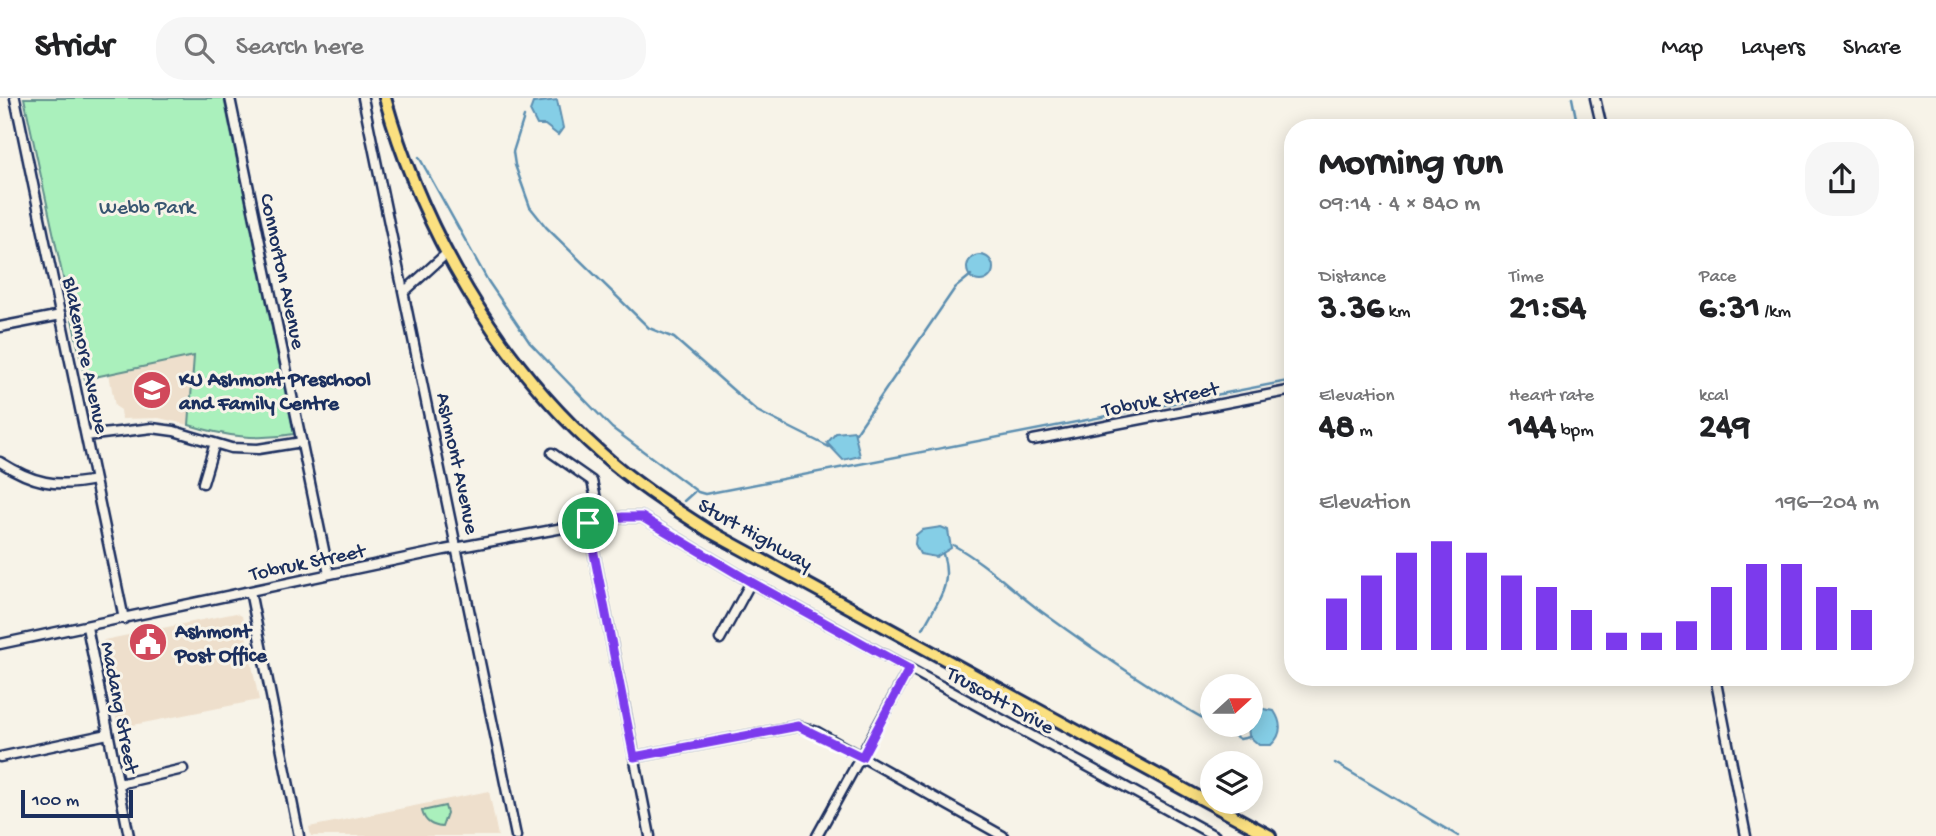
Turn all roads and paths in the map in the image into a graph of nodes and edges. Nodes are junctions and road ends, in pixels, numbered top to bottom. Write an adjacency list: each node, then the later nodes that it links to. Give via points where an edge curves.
1 (15, 98): 9 (street, Blakemore Avenue)
2 (230, 98): 14 (street, Connorton Avenue)
3 (363, 98): 8 (street, Ashmont Avenue)
4 (385, 98): 7 (highway, Sturt Highway, via 410,175)
5 (1595, 98): 6 (street)
6 (1600, 119)
7 (447, 253): 8 (street); 46 (highway, Sturt Highway, via 527,374 601,453 653,495 709,531)
8 (404, 292): 23 (street, Ashmont Avenue)
9 (61, 315): 10 (street); 12 (street, Blakemore Avenue)
10 (0, 327)
11 (1284, 392): 13 (street, Tobruk Street)
12 (86, 436): 15 (street, via 152,428); 18 (street, Blakemore Avenue)
13 (1033, 440)
14 (302, 442): 15 (street, via 258,449); 24 (street, Connorton Avenue)
15 (214, 446): 19 (street)
16 (552, 453): 21 (street, via 592,481)
17 (0, 462): 18 (street, via 45,484 71,486)
18 (95, 480): 27 (street, Blakemore Avenue)
19 (203, 483)
20 (623, 517): 21 (street, Tobruk Street); 25 (street, Truscott Drive, via 642,517)
21 (601, 521): 22 (street, Tobruk Street)
22 (588, 523): 23 (street, Tobruk Street); 35 (street)
23 (459, 547): 24 (street, Tobruk Street); 41 (street, Ashmont Avenue)
24 (329, 574): 26 (street, Tobruk Street)
25 (751, 582): 29 (street); 31 (street, Truscott Drive)
26 (250, 591): 27 (street, Tobruk Street); 40 (street)
27 (124, 619): 28 (street, Tobruk Street)
28 (87, 627): 30 (street, Tobruk Street); 33 (street, Madang Street)
29 (720, 639)
30 (0, 644)
31 (909, 669): 36 (street); 45 (street, Truscott Drive)
32 (1716, 686): 47 (street)
33 (108, 734): 34 (street); 38 (street, Madang Street)
34 (0, 757)
35 (634, 757): 36 (street, via 798,726); 42 (street)
36 (862, 757): 43 (street); 44 (street)
37 (183, 769): 38 (street)
38 (119, 784): 39 (street, Madang Street)
39 (129, 836)
40 (299, 836)
41 (516, 836)
42 (650, 836)
43 (817, 836)
44 (1003, 836)
45 (1215, 836)
46 (1270, 836)
47 (1745, 836)

